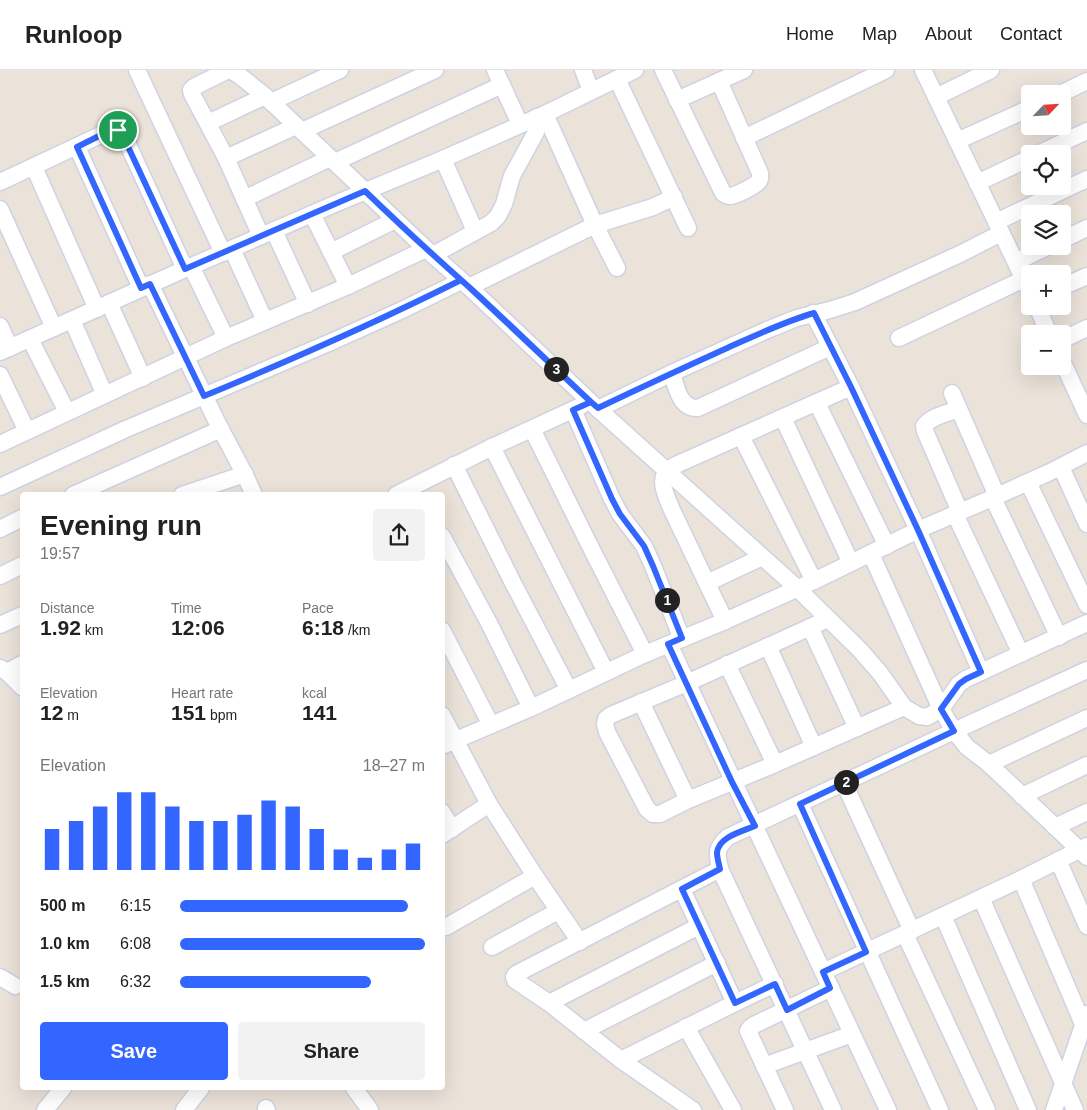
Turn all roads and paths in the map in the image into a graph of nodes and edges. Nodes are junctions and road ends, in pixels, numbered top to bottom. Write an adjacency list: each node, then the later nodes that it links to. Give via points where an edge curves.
1 (138, 70): 52 (street)
2 (340, 70): 19 (street)
3 (435, 70): 25 (street)
4 (584, 70): 17 (street)
5 (635, 70): 13 (street)
6 (663, 70): 20 (street)
7 (744, 70): 14 (street)
8 (886, 70): 27 (street)
9 (923, 70): 18 (street)
10 (991, 70): 18 (street)
11 (238, 72): 19 (street); 23 (street, via 191,90)
12 (499, 77): 24 (street); 33 (street)
13 (617, 79): 17 (street); 40 (street)
14 (719, 81): 20 (street); 27 (street)
15 (1087, 81): 16 (street)
16 (1071, 89)
17 (591, 91): 22 (street)
18 (936, 97): 28 (street)
19 (268, 99): 23 (street); 25 (street)
20 (677, 100): 27 (street, via 726,195 736,195 760,179)
21 (1021, 112): 28 (street)
22 (541, 115): 24 (street); 45 (street); 49 (street, via 536,132 512,176 498,216)
23 (208, 123): 31 (street)
24 (520, 124): 32 (street)
25 (299, 129): 31 (street); 33 (street)
26 (1087, 131): 29 (street)
27 (744, 138)
28 (957, 141): 38 (street)
29 (1057, 145)
30 (77, 147): 35 (street); 57 (street, via 114,129 122,133); 63 (street)
31 (226, 158): 41 (street)
32 (443, 159): 39 (street); 49 (street)
33 (332, 160): 39 (street); 41 (street)
34 (1021, 162): 38 (street)
35 (34, 167): 37 (street); 67 (street)
36 (1087, 179): 46 (street)
37 (0, 182)
38 (977, 183): 46 (street)
39 (365, 191): 43 (street); 44 (street)
40 (674, 197): 45 (street, via 653,207); 47 (street)
41 (244, 199): 50 (street)
42 (0, 209): 72 (street)
43 (312, 214): 50 (street); 53 (street)
44 (395, 220): 53 (street); 54 (street)
45 (595, 224): 58 (street); 62 (street)
46 (999, 227): 56 (street); 68 (street, via 960,254 855,302)
47 (688, 228)
48 (1087, 228): 51 (street)
49 (476, 231): 54 (street)
50 (267, 233): 52 (street); 66 (street)
51 (1071, 236)
52 (228, 251): 57 (street); 70 (street)
53 (331, 252): 64 (street)
54 (429, 252): 62 (street); 64 (street)
55 (1030, 255): 56 (street)
56 (1016, 262): 59 (street)
57 (188, 267): 63 (street); 75 (street)
58 (617, 268)
59 (1021, 273)
60 (1087, 276): 61 (street)
61 (1071, 283)
62 (465, 284): 89 (street); 91 (street)
63 (146, 286): 67 (street); 80 (street)
64 (348, 286): 66 (street)
65 (1021, 288): 76 (street)
66 (308, 304): 70 (street)
67 (103, 306): 69 (street); 84 (street)
68 (814, 313): 78 (street); 82 (street)
69 (72, 320): 72 (street); 88 (street)
70 (265, 321): 75 (street)
71 (0, 326): 79 (street)
72 (54, 328): 77 (street)
73 (1087, 328): 74 (street)
74 (1071, 336)
75 (226, 338): 80 (street)
76 (899, 338)
77 (30, 339): 79 (street); 94 (street)
78 (830, 347): 82 (street, via 698,408 687,406 682,400); 86 (street)
79 (5, 350)
80 (185, 357): 84 (street); 89 (street)
81 (1071, 371): 85 (street)
82 (672, 373): 91 (street)
83 (0, 375): 99 (street)
84 (143, 378): 88 (street)
85 (1081, 383): 95 (street)
86 (851, 387): 90 (street); 119 (street)
87 (952, 393): 92 (street)
88 (105, 395): 94 (street)
89 (204, 396): 97 (street); 109 (street)
90 (817, 402): 96 (street); 121 (street)
91 (594, 405): 93 (street); 106 (street)
92 (959, 409): 114 (street); 115 (street, via 931,419 924,426)
93 (573, 410): 98 (street); 139 (street, via 612,499 644,546 653,566)
94 (67, 412): 99 (street)
95 (1087, 415)
96 (783, 418): 100 (street); 124 (street)
97 (221, 429): 107 (street); 111 (street)
98 (532, 429): 102 (street); 141 (street)
99 (27, 431): 101 (street)
100 (741, 436): 106 (street); 127 (street)
101 (0, 444)
102 (492, 447): 104 (street); 147 (street)
103 (1087, 453): 105 (street)
104 (454, 465): 110 (street); 151 (street)
105 (1061, 467): 108 (street); 117 (street)
106 (667, 471): 123 (street); 128 (street, via 664,489)
107 (245, 474): 112 (street); 113 (street)
108 (1028, 482): 114 (street); 130 (street)
109 (0, 486)
110 (420, 490)
111 (80, 492)
112 (191, 492)
113 (253, 492)
114 (995, 497): 115 (street); 138 (street)
115 (957, 513): 119 (street); 142 (street)
116 (20, 519): 118 (street)
117 (1087, 524)
118 (0, 529)
119 (918, 530): 121 (street); 148 (street)
120 (445, 542): 154 (street)
121 (887, 546): 122 (street)
122 (871, 554): 124 (street); 155 (street)
123 (762, 557): 128 (street); 129 (street)
124 (852, 563): 127 (street)
125 (20, 566): 126 (street)
126 (0, 576)
127 (814, 581): 129 (street)
128 (706, 583): 133 (street)
129 (797, 588): 132 (street); 133 (street)
130 (1087, 605)
131 (20, 616): 135 (street)
132 (828, 619): 136 (street); 153 (street, via 880,673)
133 (725, 621): 139 (street)
134 (1087, 623): 138 (street)
135 (0, 625)
136 (810, 627): 140 (street); 159 (street)
137 (445, 636): 157 (street)
138 (1059, 637): 142 (street)
139 (675, 642): 141 (street); 149 (street)
140 (768, 646): 143 (street); 162 (street)
141 (645, 654): 147 (street)
142 (1021, 654): 148 (street)
143 (728, 664): 149 (street); 163 (street)
144 (20, 665): 145 (street)
145 (3, 670): 150 (street)
146 (1087, 670): 160 (street)
147 (606, 672): 151 (street)
148 (981, 672): 155 (street, via 959,684)
149 (687, 683): 152 (street); 166 (street)
150 (20, 685)
151 (569, 690): 154 (street)
152 (641, 702): 169 (street); 169 (street, via 606,719 607,732 646,809 660,814)
153 (904, 707): 155 (street, via 919,716 928,717); 159 (street)
154 (531, 708): 157 (street)
155 (941, 709): 160 (street)
156 (1087, 718): 164 (street)
157 (491, 725): 161 (street)
158 (445, 727): 161 (street)
159 (857, 728): 162 (street)
160 (954, 731): 164 (street, via 967,747); 167 (street)
161 (449, 744): 170 (street)
162 (814, 747): 163 (street)
163 (775, 764): 166 (street)
164 (989, 764): 168 (street)
165 (1087, 765): 168 (street)
166 (732, 782): 169 (street); 173 (street)
167 (844, 783): 171 (street); 188 (street)
168 (1022, 796): 174 (street)
169 (688, 800)
170 (489, 804): 175 (street); 179 (street)
171 (800, 804): 173 (street); 191 (street)
172 (1087, 812): 174 (street)
173 (755, 826): 178 (street, via 728,837 720,844 717,853); 193 (street)
174 (1055, 827): 176 (street)
175 (447, 832)
176 (1084, 851): 177 (street)
177 (1058, 860): 180 (street); 186 (street)
178 (720, 869): 181 (street); 195 (street)
179 (535, 876): 183 (street); 187 (street)
180 (1021, 879): 182 (street); 201 (street)
181 (682, 889): 185 (street); 189 (street)
182 (981, 898): 184 (street); 208 (street)
183 (558, 911): 189 (street); 190 (street)
184 (943, 916): 188 (street); 222 (street)
185 (699, 926): 192 (street); 198 (street)
186 (1087, 926)
187 (446, 927)
188 (909, 932): 191 (street); 221 (street)
189 (580, 942): 198 (street, via 514,977)
190 (492, 947)
191 (866, 952): 193 (street); 220 (street)
192 (717, 964): 199 (street); 203 (street)
193 (823, 972): 197 (street)
194 (0, 977): 196 (street)
195 (775, 984): 199 (street); 200 (street)
196 (15, 986)
197 (830, 988): 200 (street); 204 (street)
198 (549, 1003): 203 (street)
199 (735, 1003): 202 (street)
200 (787, 1010): 205 (street); 207 (street, via 748,1031)
201 (1085, 1019): 208 (street)
202 (686, 1028): 206 (street); 216 (street)
203 (584, 1031): 206 (street)
204 (852, 1034): 205 (street); 219 (street)
205 (806, 1051): 207 (street); 218 (street)
206 (621, 1060): 215 (street)
207 (764, 1066): 217 (street)
208 (1063, 1084): 223 (street); 224 (street)
209 (61, 1090): 212 (street)
210 (199, 1090): 213 (street)
211 (355, 1090): 214 (street)
212 (45, 1110)
213 (184, 1110)
214 (370, 1110)
215 (693, 1110)
216 (733, 1110)
217 (785, 1110)
218 (833, 1110)
219 (888, 1110)
220 (940, 1110)
221 (988, 1110)
222 (1028, 1110)
223 (1054, 1110)
224 (1075, 1110)

